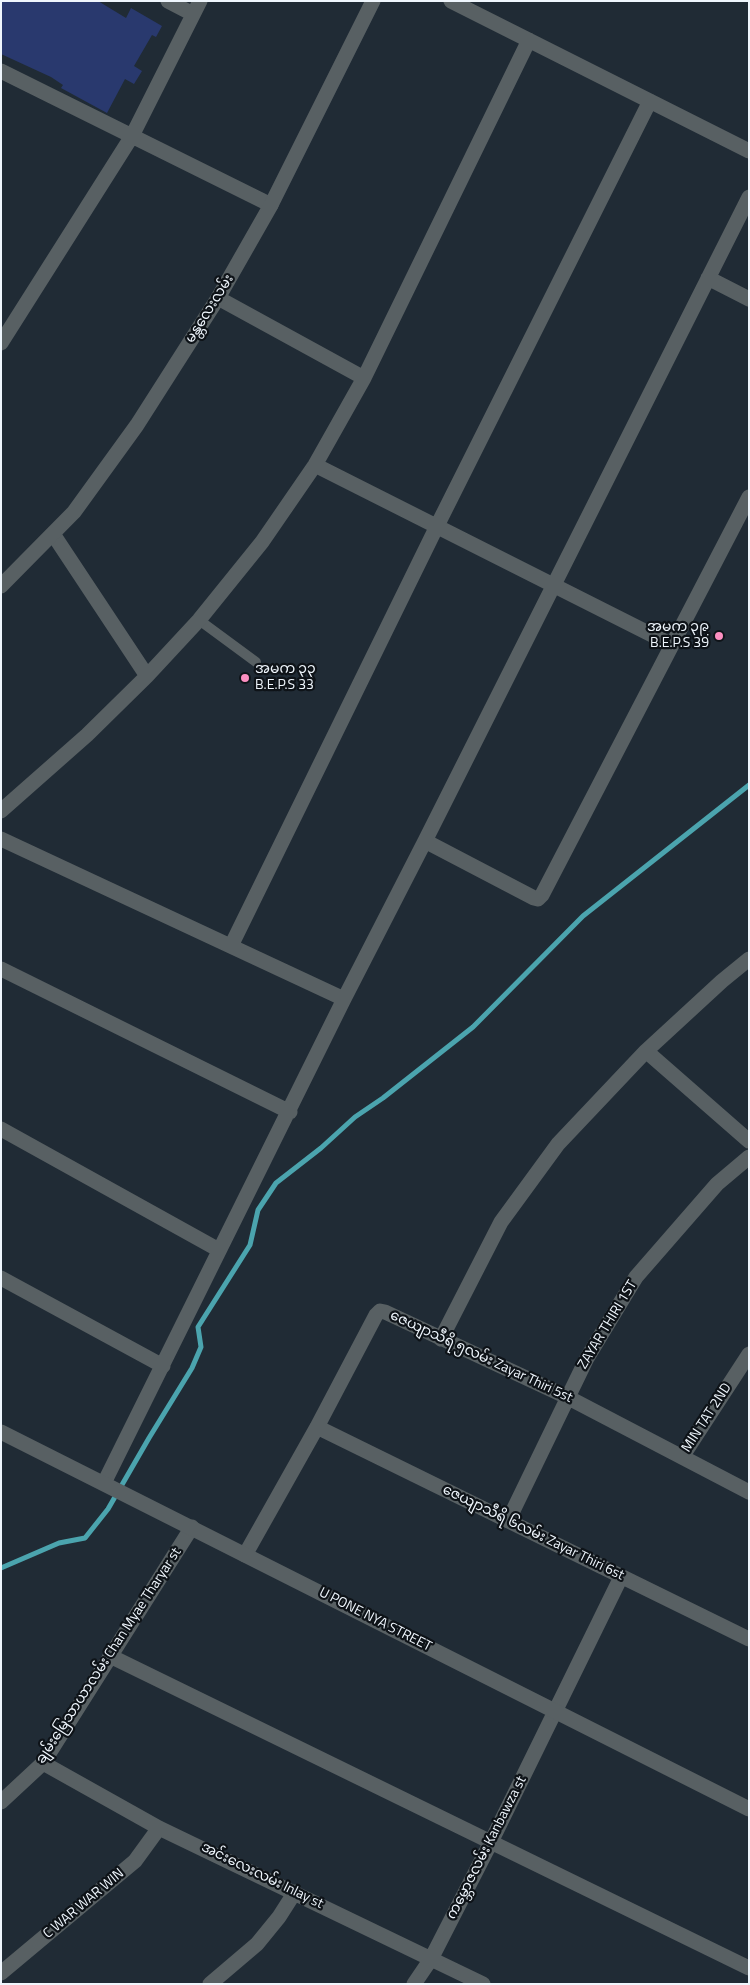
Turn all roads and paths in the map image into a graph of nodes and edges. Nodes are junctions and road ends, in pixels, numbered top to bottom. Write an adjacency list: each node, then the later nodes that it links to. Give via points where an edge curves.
1 (168, 1): 4 (street)
2 (373, 1): 11 (street, မန္တလေးလမ်း)
3 (451, 1): 5 (street)
4 (196, 8): 8 (street)
5 (528, 40): 7 (street); 16 (street)
6 (1, 71): 8 (street)
7 (650, 101): 9 (street); 20 (street)
8 (132, 136): 11 (street); 15 (street)
9 (749, 151)
10 (749, 196): 12 (street)
11 (271, 205): 13 (street, မန္တလေးလမ်း)
12 (708, 278): 14 (street); 22 (street)
13 (218, 298): 16 (street); 21 (street, မန္တလေးလမ်း, via 137,424 74,512)
14 (749, 299)
15 (1, 343)
16 (364, 378): 17 (street)
17 (315, 465): 20 (street); 24 (street, via 262,542)
18 (749, 497): 19 (street)
19 (744, 517): 25 (street)
20 (437, 526): 22 (street); 31 (street)
21 (53, 534): 23 (street, မန္တလေးလမ်း); 27 (street)
22 (554, 585): 25 (street); 30 (street)
23 (1, 586)
24 (199, 620): 26 (lane); 27 (street)
25 (672, 645): 30 (street, via 538,899)
26 (256, 662)
27 (147, 676): 28 (street, via 87,736)
28 (1, 811)
29 (1, 839): 31 (street)
30 (425, 842): 34 (street)
31 (231, 946): 34 (street)
32 (749, 959): 35 (street)
33 (1, 969): 36 (street)
34 (344, 999): 36 (street)
35 (646, 1051): 38 (street); 42 (street, via 558,1144 501,1222)
36 (290, 1112): 40 (street)
37 (1, 1129): 40 (street)
38 (749, 1140)
39 (749, 1157): 45 (street, ZAYAR THIRI 1ST, via 717,1184 636,1277)
40 (219, 1250): 44 (street)
41 (1, 1278): 44 (street)
42 (441, 1339): 45 (street, ဇေယျာသီရိ ၅လမ်း Zayar Thiri 5st); 46 (street, ဇေယျာသီရိ ၅လမ်း Zayar Thiri 5st, via 380,1312)
43 (749, 1354): 48 (street, MIN TAT 2ND)
44 (163, 1366): 49 (street)
45 (567, 1397): 48 (street, ဇေယျာသီရိ ၅လမ်း Zayar Thiri 5st); 51 (street, ZAYAR THIRI 1ST)
46 (317, 1428): 51 (street, ဇေယျာသီရိ ၆လမ်း Zayar Thiri 6st); 53 (street, ဇေယျာသီရိ ၅လမ်း Zayar Thiri 5st)
47 (1, 1432): 49 (street, U PONE NYA STREET)
48 (682, 1457): 50 (street, ဇေယျာသီရိ ၅လမ်း Zayar Thiri 5st)
49 (104, 1483): 52 (street, U PONE NYA STREET)
50 (749, 1492)
51 (508, 1521): 54 (street, ဇေယျာသီရိ ၆လမ်း Zayar Thiri 6st)
52 (192, 1526): 53 (street, U PONE NYA STREET); 56 (street, ချမ်းမြေသာယာလမ်း Chan Myae Tharyar st)
53 (245, 1555): 57 (street, U PONE NYA STREET)
54 (622, 1577): 55 (street, ဇေယျာသီရိ ၆လမ်း Zayar Thiri 6st); 57 (street, ကမ္ဘောဇလမ်း Kanbawza st)
55 (749, 1638)
56 (110, 1656): 58 (street, ချမ်းမြေသာယာလမ်း Chan Myae Tharyar st); 62 (street)
57 (555, 1710): 60 (street, U PONE NYA STREET); 62 (street, ကမ္ဘောဇလမ်း Kanbawza st)
58 (43, 1763): 59 (street, ချမ်းမြေသာယာလမ်း Chan Myae Tharyar st); 61 (street, အင်းလေးလမ်း Inlay st)
59 (1, 1802)
60 (749, 1809)
61 (159, 1828): 63 (street, အင်းလေးလမ်း Inlay st); 66 (street, C WAR WAR WIN, via 135,1861)
62 (491, 1842): 64 (street, ကမ္ဘောဇလမ်း Kanbawza st); 65 (street)
63 (295, 1892): 64 (street, အင်းလေးလမ်း Inlay st); 67 (street, via 257,1944)
64 (431, 1959): 68 (street, ကမ္ဘောဇလမ်း Kanbawza st); 69 (street, အင်းလေးလမ်း Inlay st)
65 (749, 1968)
66 (1, 1973)
67 (210, 1984)
68 (414, 1984)
69 (483, 1984)

